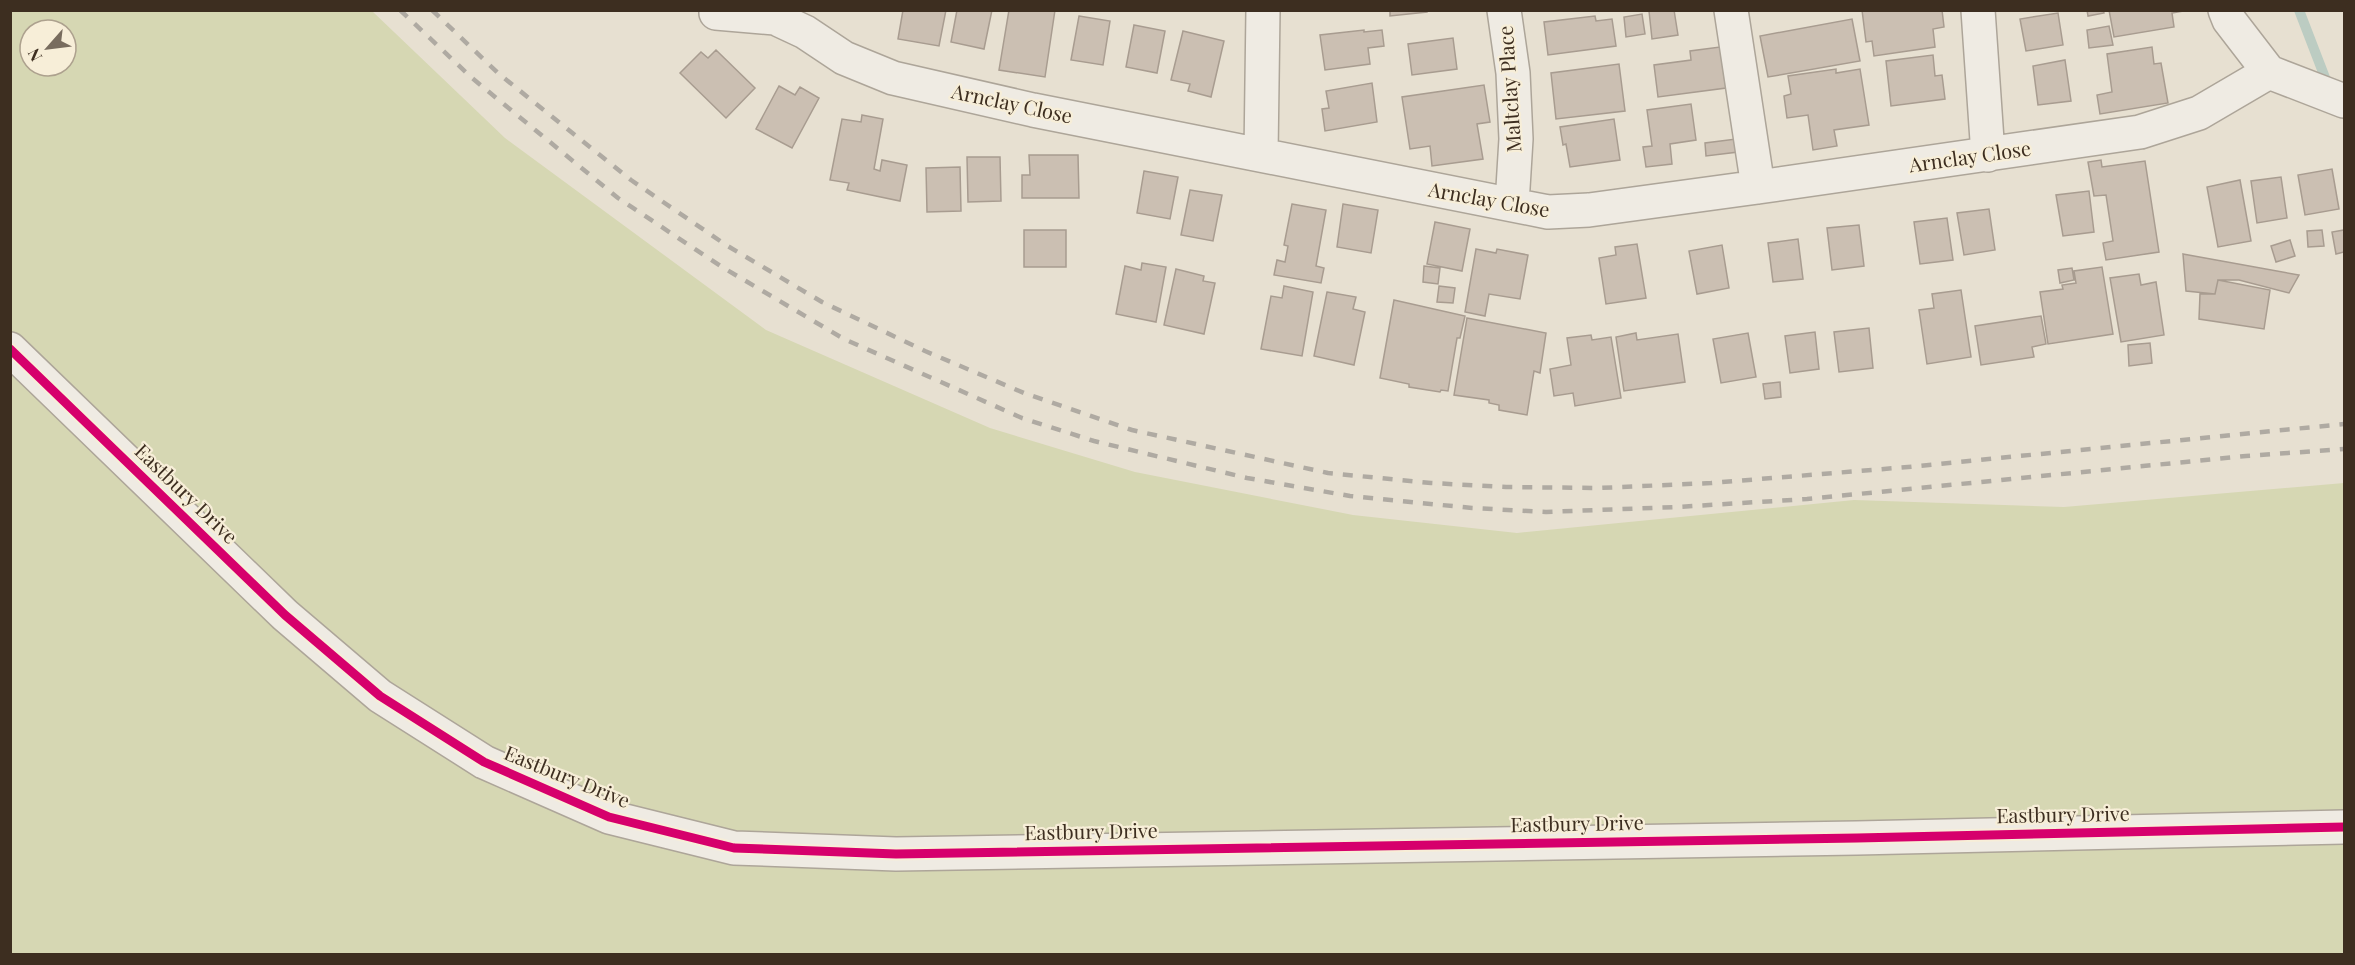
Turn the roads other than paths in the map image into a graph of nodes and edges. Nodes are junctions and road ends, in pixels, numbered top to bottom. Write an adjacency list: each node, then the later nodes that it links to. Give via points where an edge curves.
1 (1263, 10): 9 (street)
2 (1504, 10): 12 (street, Maltclay Place, via 1513,73 1516,138)
3 (1731, 10): 11 (street)
4 (1978, 10): 10 (street)
5 (2226, 10): 7 (street, via 2229,20)
6 (716, 13): 9 (street, Arnclay Close, via 775,18 844,58 893,78 1033,110)
7 (2269, 72): 8 (street); 10 (street, Arnclay Close, via 2199,112 2140,132)
8 (2344, 100)
9 (1261, 154): 12 (street, Arnclay Close)
10 (1988, 155): 11 (street, Arnclay Close)
11 (1758, 187): 12 (street, Arnclay Close, via 1548,213)
12 (1512, 204)
13 (10, 349): 14 (street, Eastbury Drive, via 285,615 380,696 484,762 609,817 734,848 907,854)
14 (2344, 827)

